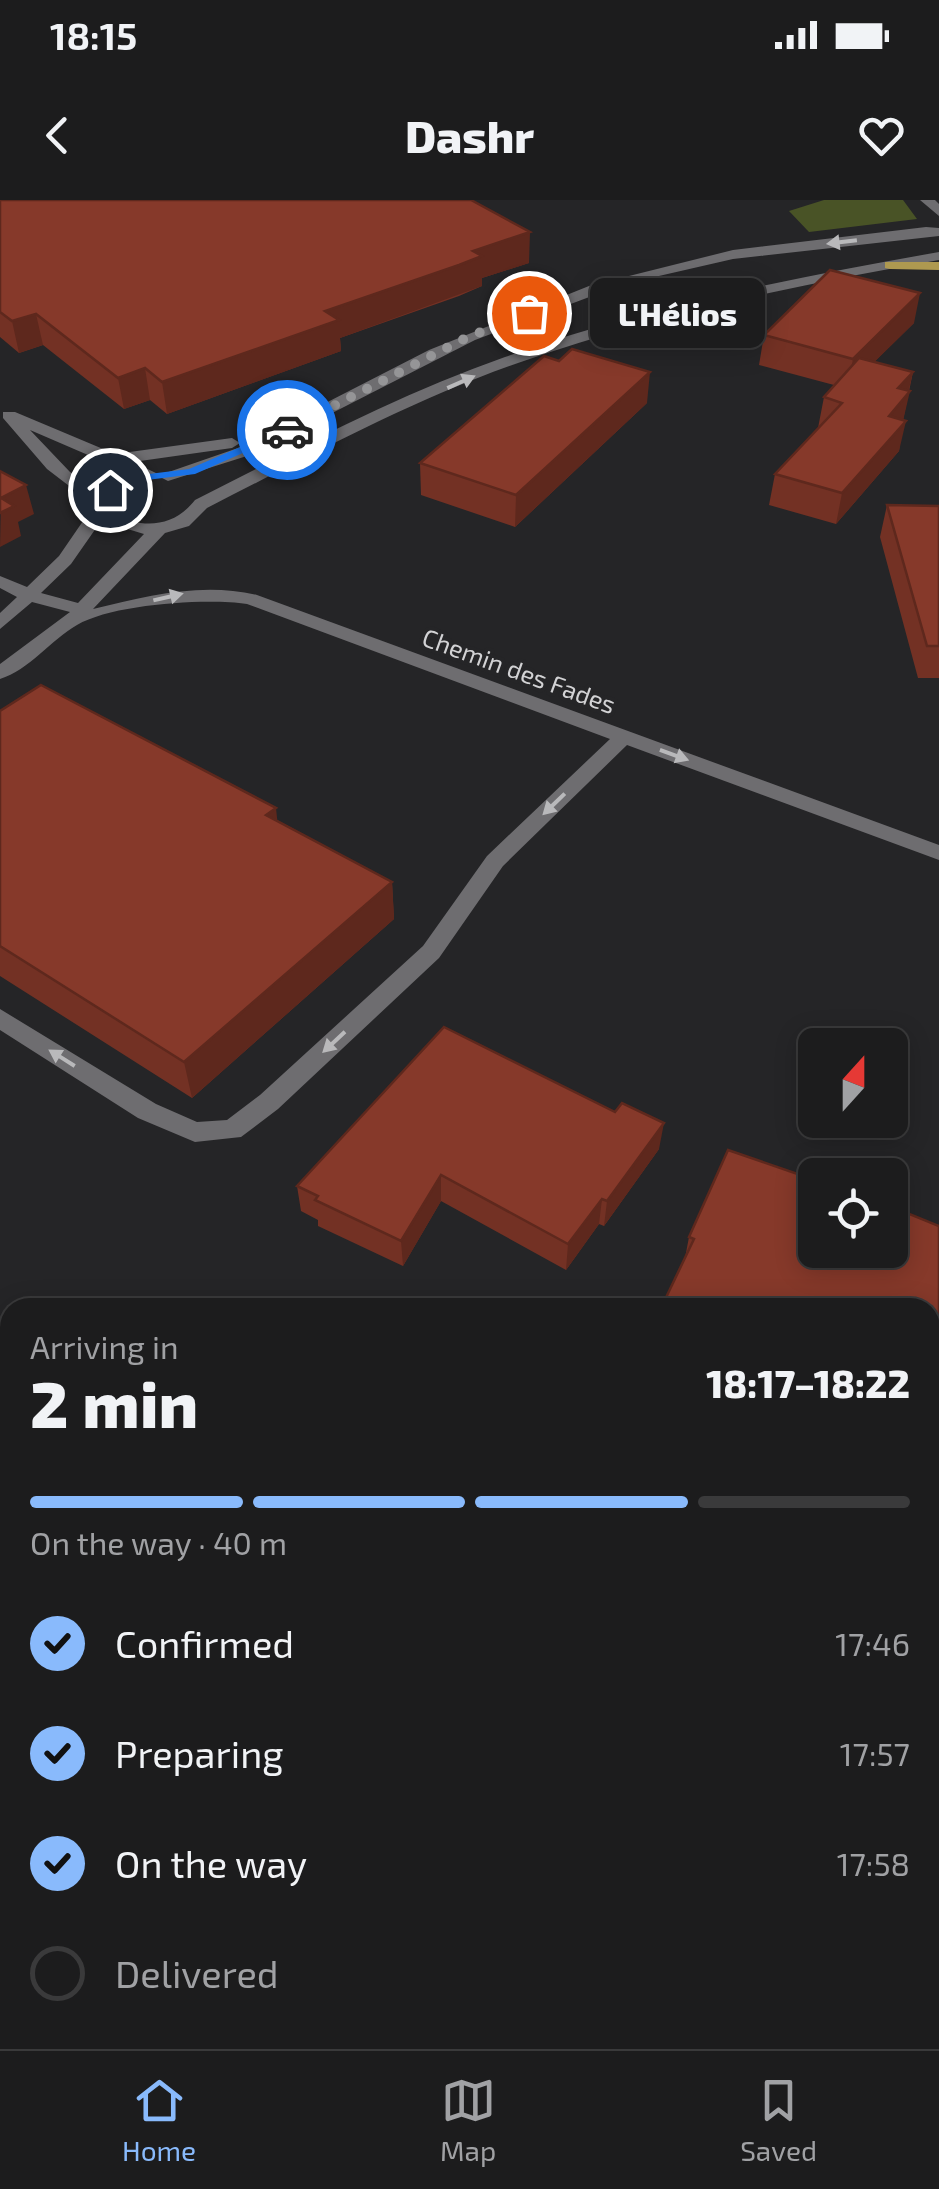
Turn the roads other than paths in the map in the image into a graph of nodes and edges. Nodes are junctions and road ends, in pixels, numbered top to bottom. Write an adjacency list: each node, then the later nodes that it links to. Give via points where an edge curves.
1 (927, 200): 2 (street)
2 (939, 212)
3 (939, 232): 5 (street, one-way to 5)
4 (939, 256): 6 (street)
5 (813, 261): 6 (street); 8 (street, via 672,266 466,338); 10 (street, one-way to 5, via 508,362)
6 (890, 264): 7 (main road)
7 (939, 266)
8 (338, 404): 10 (street); 11 (street)
9 (4, 411): 12 (street); 14 (street, via 52,467 82,491)
10 (372, 420): 15 (street)
11 (281, 433): 12 (street); 13 (street, via 191,472)
12 (110, 460): 13 (street)
13 (160, 476): 14 (street); 15 (street, via 195,486)
14 (109, 495): 16 (street, via 107,518 120,526); 18 (street)
15 (201, 504): 16 (street, via 188,519)
16 (159, 528): 19 (street)
17 (0, 582): 18 (street)
18 (30, 596): 19 (street); 20 (street)
19 (78, 614): 21 (street); 22 (street, Chemin des Fades, one-way to 22, via 186,593 251,598)
20 (0, 623)
21 (0, 673)
22 (624, 737): 23 (street, Chemin des Fades, one-way to 23); 24 (street, one-way to 24, via 495,861 431,952 232,1130 195,1132 146,1112)
23 (939, 854)
24 (0, 1018)

